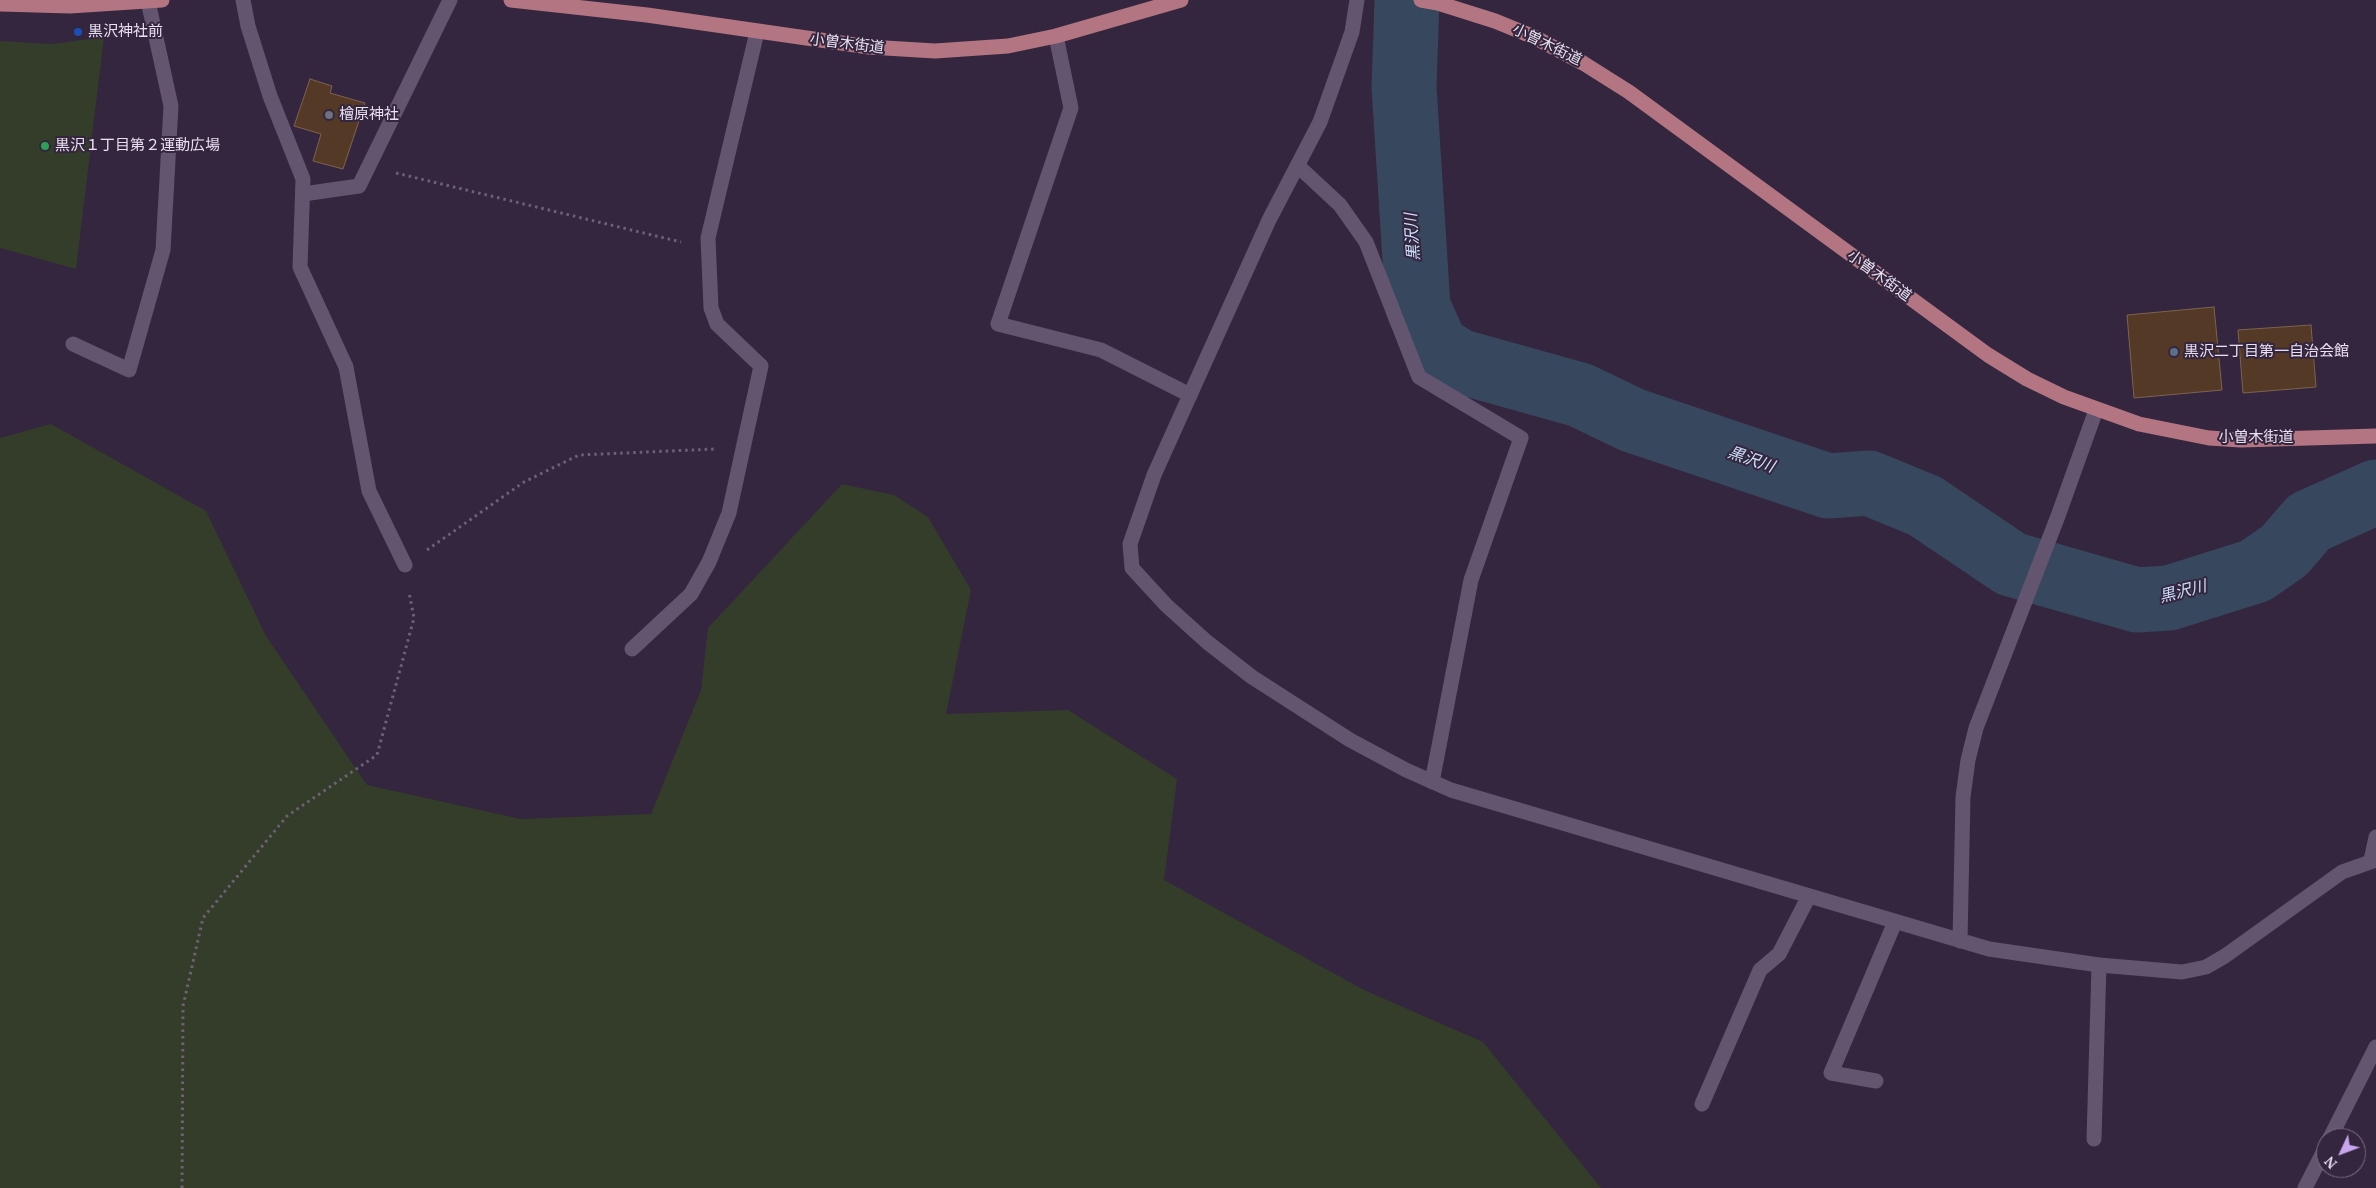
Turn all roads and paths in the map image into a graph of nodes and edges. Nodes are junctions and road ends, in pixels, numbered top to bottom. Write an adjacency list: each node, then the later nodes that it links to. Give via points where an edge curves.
1 (155, 0): 8 (main road, via 70,6); 15 (street, via 170,106 163,250 129,370)
2 (242, 0): 13 (street, via 270,96 303,179)
3 (450, 0): 11 (street)
4 (510, 0): 9 (main road, 小曽木街道, via 647,15)
5 (1180, 0): 10 (main road, 小曽木街道)
6 (1358, 0): 12 (street, via 1352,32 1320,122)
7 (1421, 0): 17 (main road, 小曽木街道, via 1495,21 1583,63 1629,92 1988,355 2027,379)
8 (0, 4)
9 (757, 32): 10 (main road, 小曽木街道, via 904,50 968,50); 14 (street)
10 (1056, 36): 16 (street, via 1072,108 998,324 1101,350)
11 (369, 166): 13 (street, via 359,186); 14 (path)
12 (1298, 166): 16 (street, via 1269,220); 22 (street, via 1340,205 1366,242 1419,377 1521,438 1470,580)
13 (303, 194): 20 (street, via 300,267 346,367 369,490)
14 (708, 248): 19 (street, via 716,324 761,366)
15 (73, 344)
16 (1190, 395): 22 (street, via 1140,512 1130,544 1132,568 1172,612 1252,676 1350,740)
17 (2096, 410): 18 (main road, 小曽木街道, via 2148,426 2209,438); 27 (street, via 1976,728 1963,797)
18 (2376, 436)
19 (744, 448): 20 (path, via 579,455 524,482); 21 (street, via 728,512 709,562 691,594)
20 (404, 566): 35 (path, via 414,618 377,755 287,816 203,918 183,1006)
21 (632, 649)
22 (1432, 782): 25 (street)
23 (2376, 837): 24 (street)
24 (2374, 860): 28 (street, via 2342,872 2206,967 2182,972)
25 (1809, 896): 26 (street); 31 (street, via 1780,954 1760,970)
26 (1895, 922): 27 (street); 30 (street, via 1831,1073)
27 (1960, 941): 28 (street, via 1990,949)
28 (2099, 965): 33 (street)
29 (2376, 1047): 32 (street)
30 (1876, 1081)
31 (1702, 1104)
32 (2335, 1128)
33 (2094, 1139)
34 (2316, 1167): 36 (street)
35 (182, 1188)
36 (2305, 1188)

